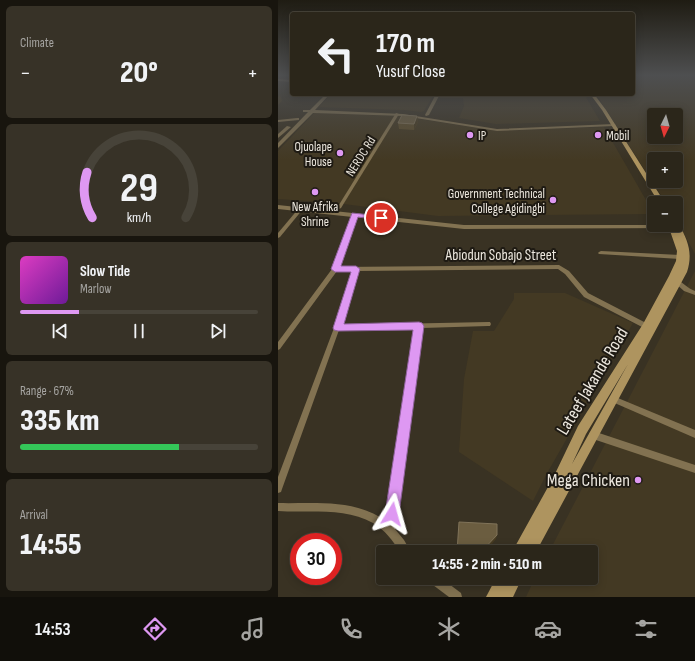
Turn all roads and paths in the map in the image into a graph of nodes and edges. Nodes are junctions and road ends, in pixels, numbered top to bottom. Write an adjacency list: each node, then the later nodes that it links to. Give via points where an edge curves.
1 (315, 104): 5 (street)
2 (317, 104): 5 (street)
3 (433, 104): 8 (street)
4 (596, 104): 12 (main road)
5 (310, 110): 6 (street); 9 (street); 16 (street)
6 (336, 110): 7 (street); 8 (street, via 400,111)
7 (397, 114): 13 (street, via 497,130); 21 (street, NERDC Rd)
8 (427, 115): 13 (street, via 497,127)
9 (297, 119): 10 (street); 14 (street)
10 (278, 121)
11 (278, 124): 14 (street)
12 (611, 124): 13 (street); 17 (main road); 18 (main road)
13 (587, 125)
14 (288, 128): 15 (street)
15 (278, 138)
16 (278, 146)
17 (653, 196)
18 (657, 196)
19 (278, 202): 21 (street)
20 (278, 207): 22 (street)
21 (339, 208): 24 (street)
22 (301, 209): 23 (street); 30 (street)
23 (355, 215): 24 (street); 33 (street)
24 (400, 218): 26 (street, via 464,227)
25 (647, 222): 26 (street)
26 (588, 224): 27 (street)
27 (647, 225)
28 (676, 232): 32 (main road)
29 (678, 232): 35 (main road, Lateef Jakande Road, via 688,253 687,263)
30 (278, 236)
31 (601, 253): 32 (street)
32 (680, 257): 39 (main road, Lateef Jakande Road, via 673,276)
33 (335, 269): 34 (street, Abiodun Sobajo Street); 41 (street)
34 (356, 269): 39 (street, Abiodun Sobajo Street, via 559,267 569,273 586,295); 40 (street)
35 (677, 282): 36 (street, via 686,290); 42 (main road, Lateef Jakande Road)
36 (695, 293)
37 (488, 324): 38 (street)
38 (419, 326): 40 (street); 48 (street)
39 (646, 326): 50 (main road, Lateef Jakande Road, via 582,430)
40 (338, 328): 46 (street)
41 (278, 347)
42 (613, 399): 43 (street); 44 (main road, Lateef Jakande Road)
43 (695, 434)
44 (593, 435): 45 (street); 51 (main road, Lateef Jakande Road)
45 (695, 469)
46 (278, 489)
47 (278, 507): 48 (street, via 342,508 374,518)
48 (390, 530): 49 (street)
49 (401, 545)
50 (522, 545)
51 (533, 545)
52 (442, 585): 55 (street)
53 (499, 585): 56 (main road)
54 (512, 585): 57 (main road)
55 (457, 597)
56 (493, 597)
57 (506, 597)

